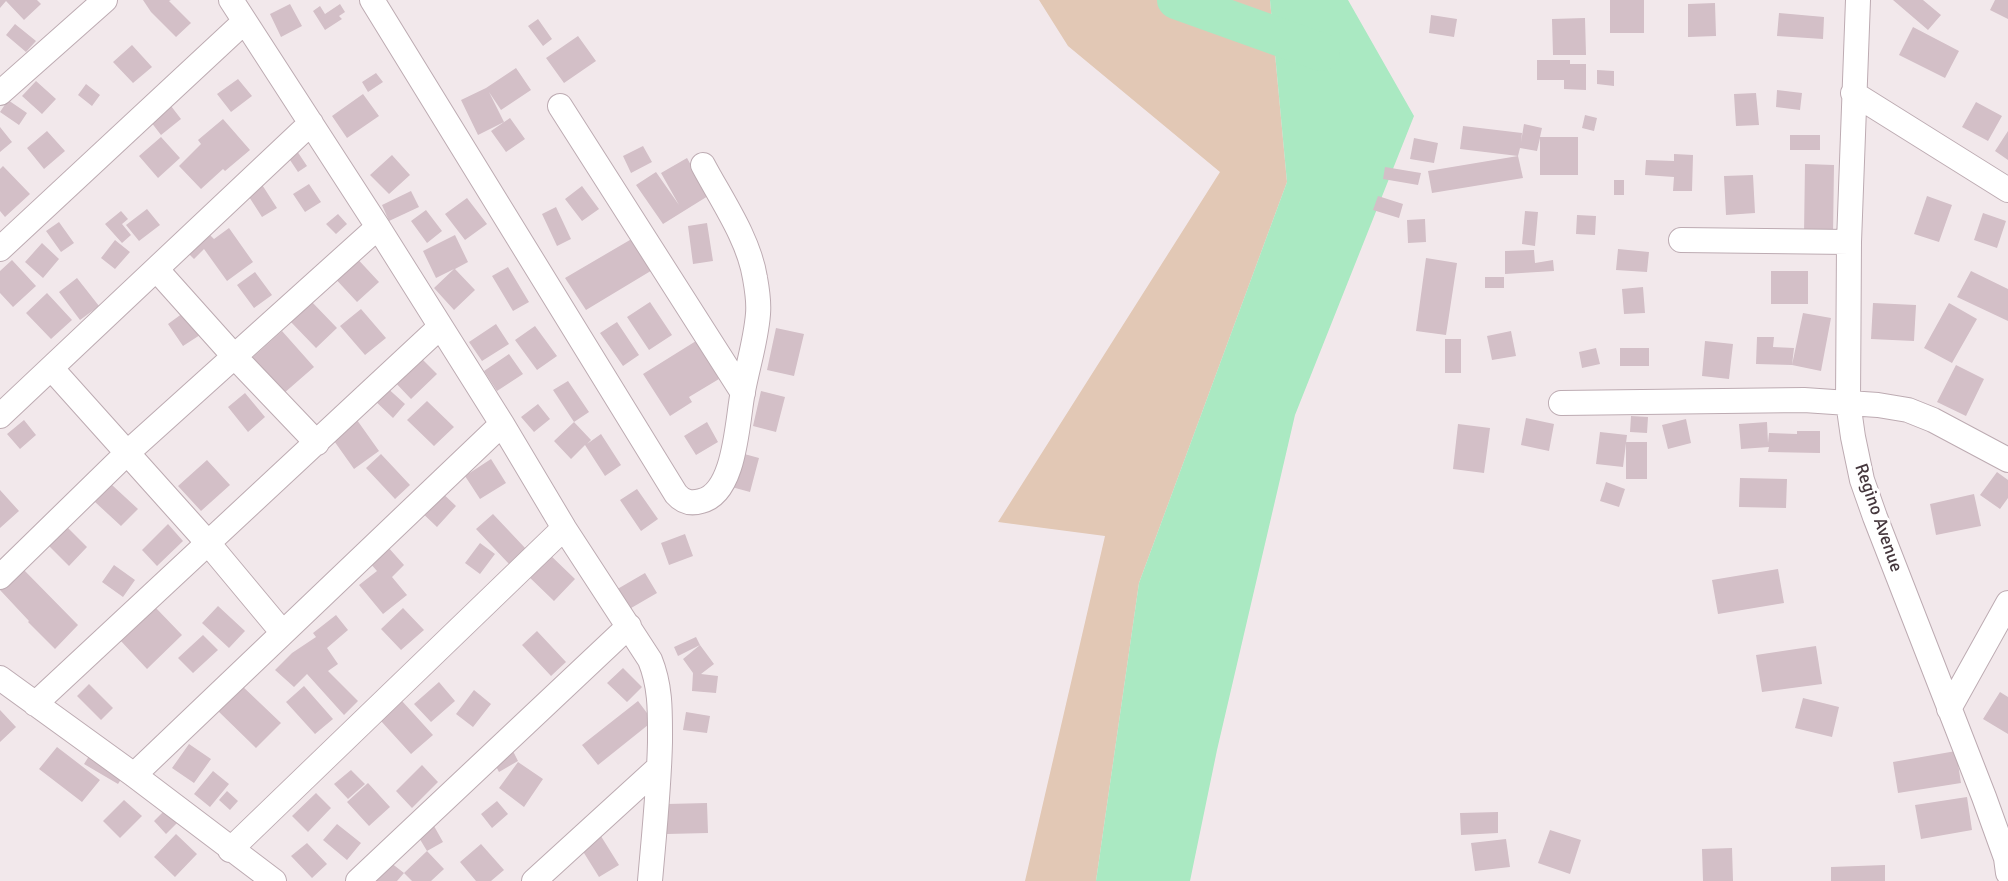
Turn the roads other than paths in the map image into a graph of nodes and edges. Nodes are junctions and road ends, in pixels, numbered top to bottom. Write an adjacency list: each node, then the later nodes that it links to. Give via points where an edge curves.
1 (105, 0): 6 (street)
2 (231, 0): 5 (street)
3 (372, 0): 20 (street, via 681,500 706,500 721,485 733,454)
4 (1858, 0): 7 (street, Regino Avenue)
5 (244, 22): 9 (street); 15 (street)
6 (0, 93)
7 (1853, 93): 11 (street); 14 (street, Regino Avenue)
8 (560, 106): 20 (street)
9 (311, 123): 12 (street); 16 (street)
10 (703, 165): 20 (street, via 745,244 755,276 758,312)
11 (2008, 190)
12 (378, 227): 17 (street); 18 (street)
13 (1681, 240): 14 (street)
14 (1849, 242): 21 (street, Regino Avenue)
15 (0, 249)
16 (157, 270): 18 (street); 19 (street)
17 (440, 327): 24 (street); 25 (street)
18 (234, 356): 25 (street); 26 (street)
19 (52, 369): 23 (street); 26 (street)
20 (743, 393)
21 (1848, 402): 22 (street); 27 (street, via 1908,411 1933,420); 36 (street, Regino Avenue, via 1862,480)
22 (1561, 403)
23 (0, 416)
24 (502, 424): 28 (street); 33 (street)
25 (317, 443): 29 (street)
26 (127, 453): 29 (street); 30 (street)
27 (2008, 460)
28 (564, 528): 32 (street); 39 (street)
29 (208, 543): 33 (street); 35 (street)
30 (0, 577)
31 (2008, 603): 36 (street)
32 (629, 626): 37 (street, via 657,678); 42 (street)
33 (283, 633): 38 (street)
34 (0, 678): 35 (street)
35 (34, 704): 38 (street)
36 (1949, 709): 40 (street, Regino Avenue)
37 (659, 768): 43 (street); 44 (street)
38 (134, 775): 39 (street)
39 (230, 850): 41 (street)
40 (2007, 863)
41 (274, 881)
42 (358, 881)
43 (534, 881)
44 (650, 881)

